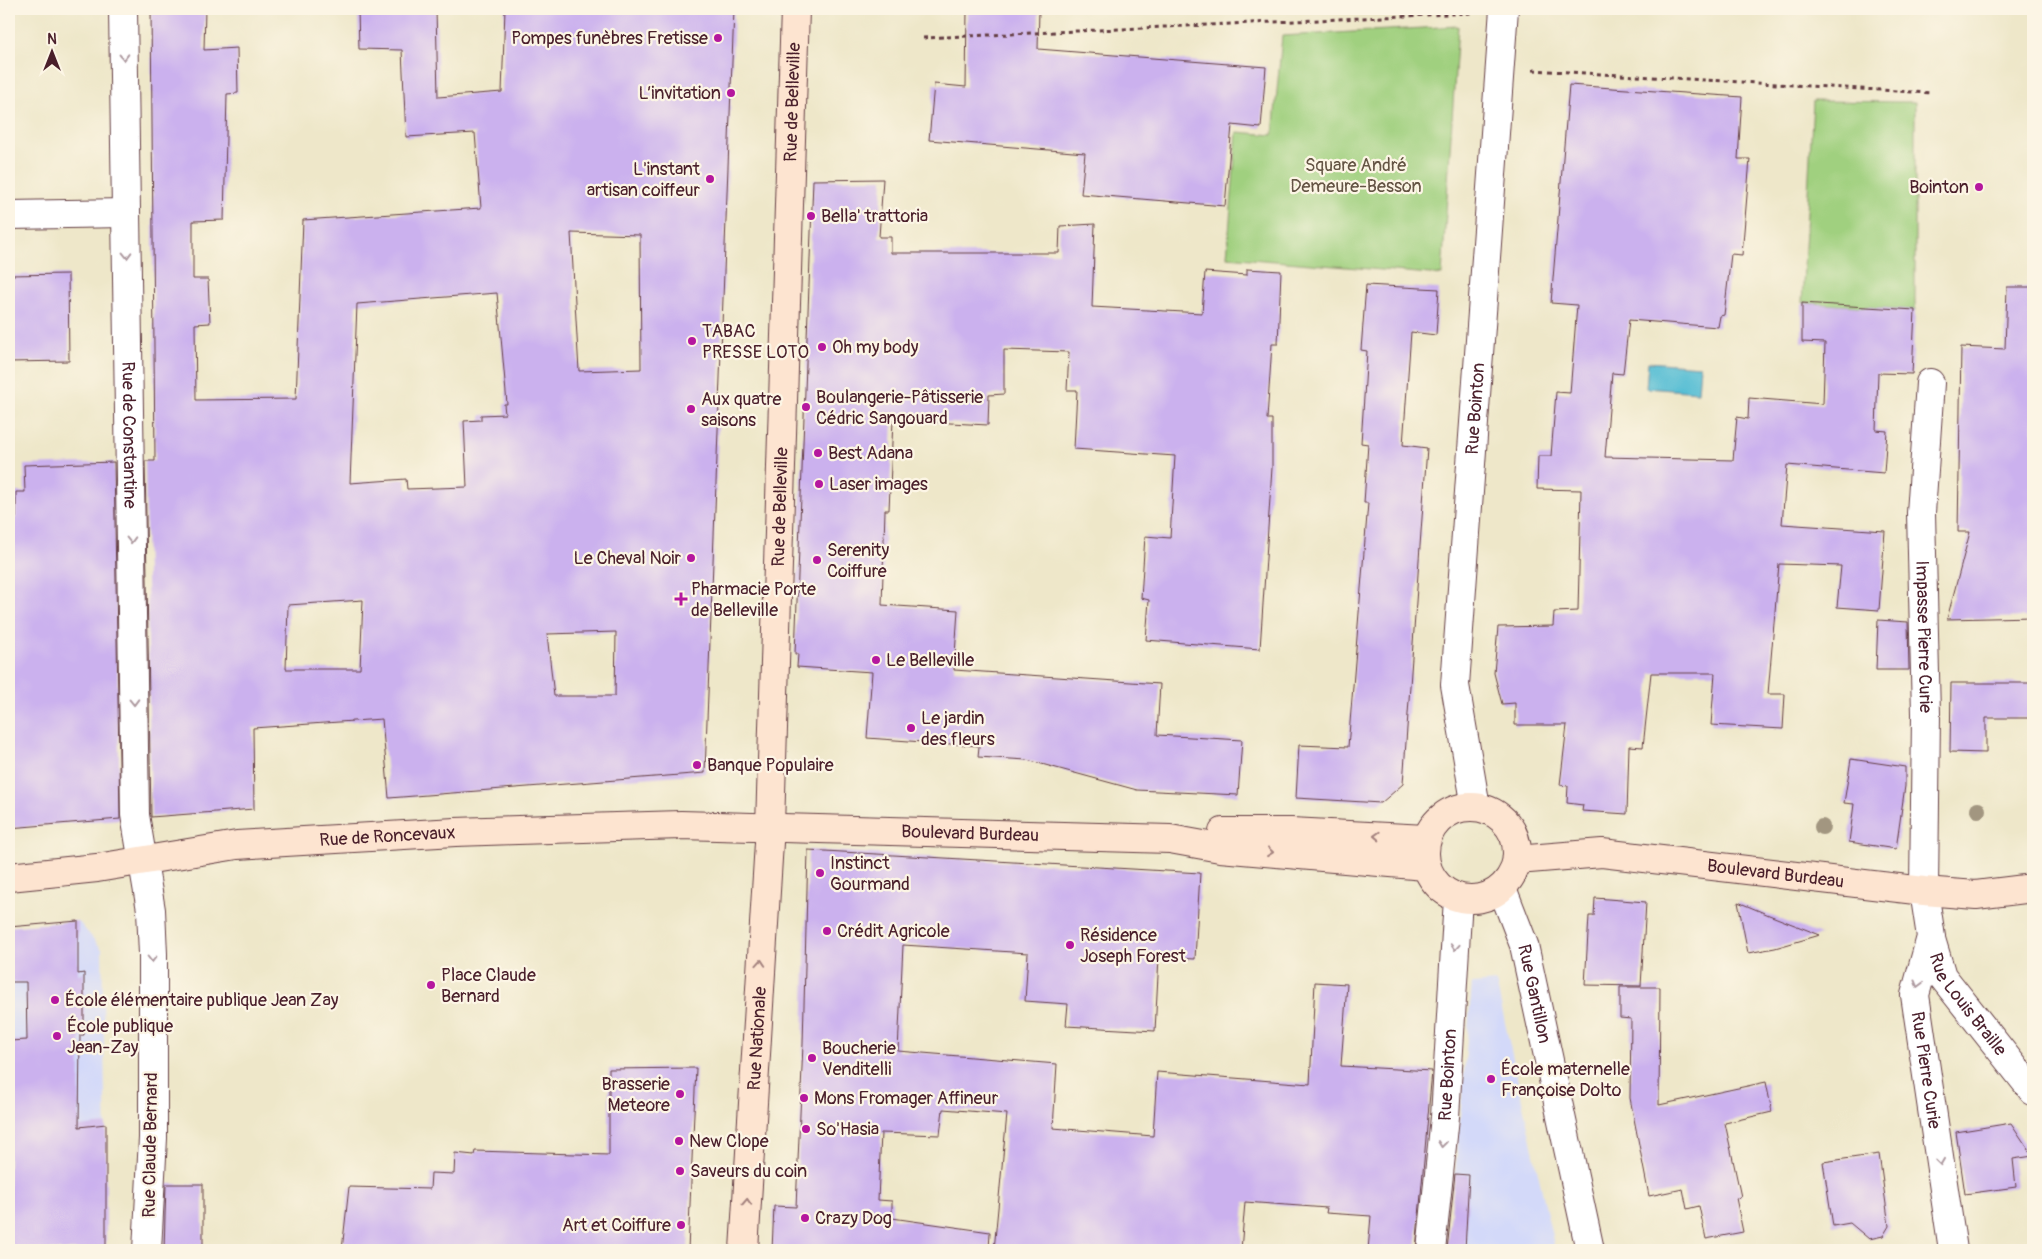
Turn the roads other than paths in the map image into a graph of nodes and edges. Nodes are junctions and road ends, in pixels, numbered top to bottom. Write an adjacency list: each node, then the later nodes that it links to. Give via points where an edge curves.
1 (123, 9): 4 (street, Rue de Constantine, one-way to 4)
2 (795, 9): 8 (main road, Rue de Belleville)
3 (1504, 10): 7 (street, Rue Bointon, via 1455,686)
4 (126, 213): 5 (street); 11 (street, Rue de Constantine, one-way to 11, via 135,815)
5 (9, 215)
6 (1930, 383): 17 (street, Impasse Pierre Curie, via 1921,513 1926,714)
7 (1476, 806): 10 (main road, via 1445,814 1433,825); 12 (main road, via 1502,818 1512,830 1517,844)
8 (770, 826): 9 (main road, Boulevard Burdeau); 11 (main road, Rue de Roncevaux, via 681,825 455,832 237,845); 22 (main road, Rue Nationale, one-way to 8)
9 (1170, 839): 10 (main road, Boulevard Burdeau, one-way to 9, via 1291,832 1224,832); 13 (main road, Boulevard Burdeau, one-way to 13, via 1220,848)
10 (1426, 839): 13 (main road)
11 (142, 860): 14 (main road, Rue de Roncevaux); 21 (street, Rue Claude Bernard, one-way to 21, via 151,910 152,954 152,1138)
12 (1517, 860): 15 (main road, via 1512,875); 17 (main road, Boulevard Burdeau, via 1602,853)
13 (1426, 866): 18 (main road, via 1432,880 1444,892)
14 (9, 878)
15 (1502, 888): 18 (main road, via 1474,900); 24 (street, Rue Gantillon, via 1524,945)
16 (2033, 888): 17 (main road, Boulevard Burdeau, via 1976,896)
17 (1924, 891): 19 (street, Rue Pierre Curie)
18 (1458, 898): 23 (street, Rue Bointon, one-way to 23, via 1445,1118)
19 (1930, 937): 20 (street, Rue Louis Braille, via 1942,976); 25 (street, Rue Pierre Curie, one-way to 25, via 1915,995)
20 (2033, 1091)
21 (147, 1250)
22 (744, 1250)
23 (1431, 1250)
24 (1590, 1250)
25 (1953, 1250)

